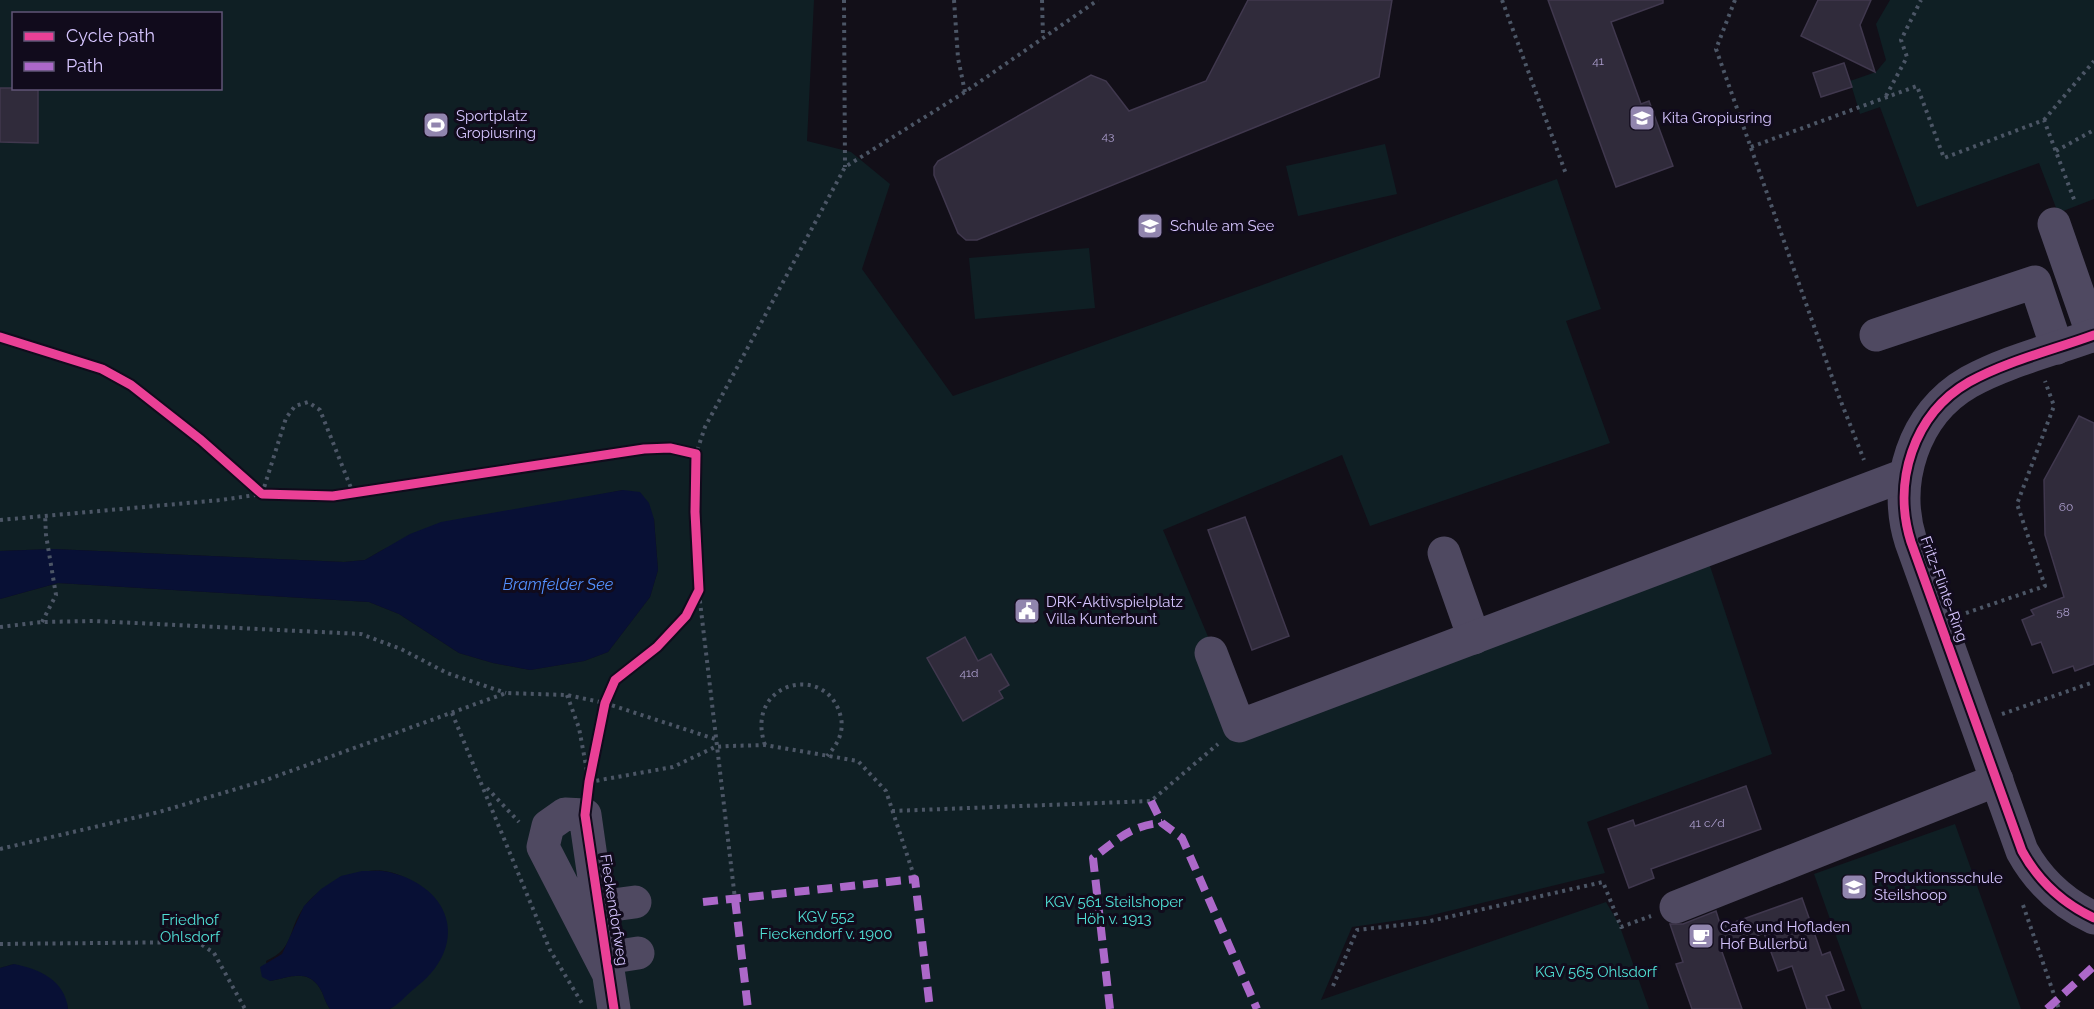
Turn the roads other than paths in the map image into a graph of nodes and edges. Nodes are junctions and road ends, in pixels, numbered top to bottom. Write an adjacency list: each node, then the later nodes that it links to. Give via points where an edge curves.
1 (2066, 218): 3 (street)
2 (1876, 335): 4 (street, via 2035,282)
3 (2093, 335): 4 (street, Fritz-Flinte-Ring)
4 (2047, 352): 5 (street, Fritz-Flinte-Ring, via 1979,377 1944,401 1919,434)
5 (1905, 475): 7 (street); 9 (street, Fritz-Flinte-Ring, via 1907,529)
6 (1444, 553): 7 (street)
7 (1474, 638): 8 (street, via 1239,726)
8 (1211, 653)
9 (1996, 780): 12 (street); 13 (street, Fritz-Flinte-Ring, via 2020,845 2036,873 2064,901)
10 (635, 902): 11 (street)
11 (598, 907): 15 (street, Fieckendorfweg); 15 (street, Fieckendorfweg, via 585,815 565,814 553,820 545,832 543,847)
12 (1676, 907)
13 (2094, 918)
14 (638, 953): 15 (street, Fieckendorfweg)
15 (607, 966): 16 (street, Fieckendorfweg)
16 (614, 1009)

